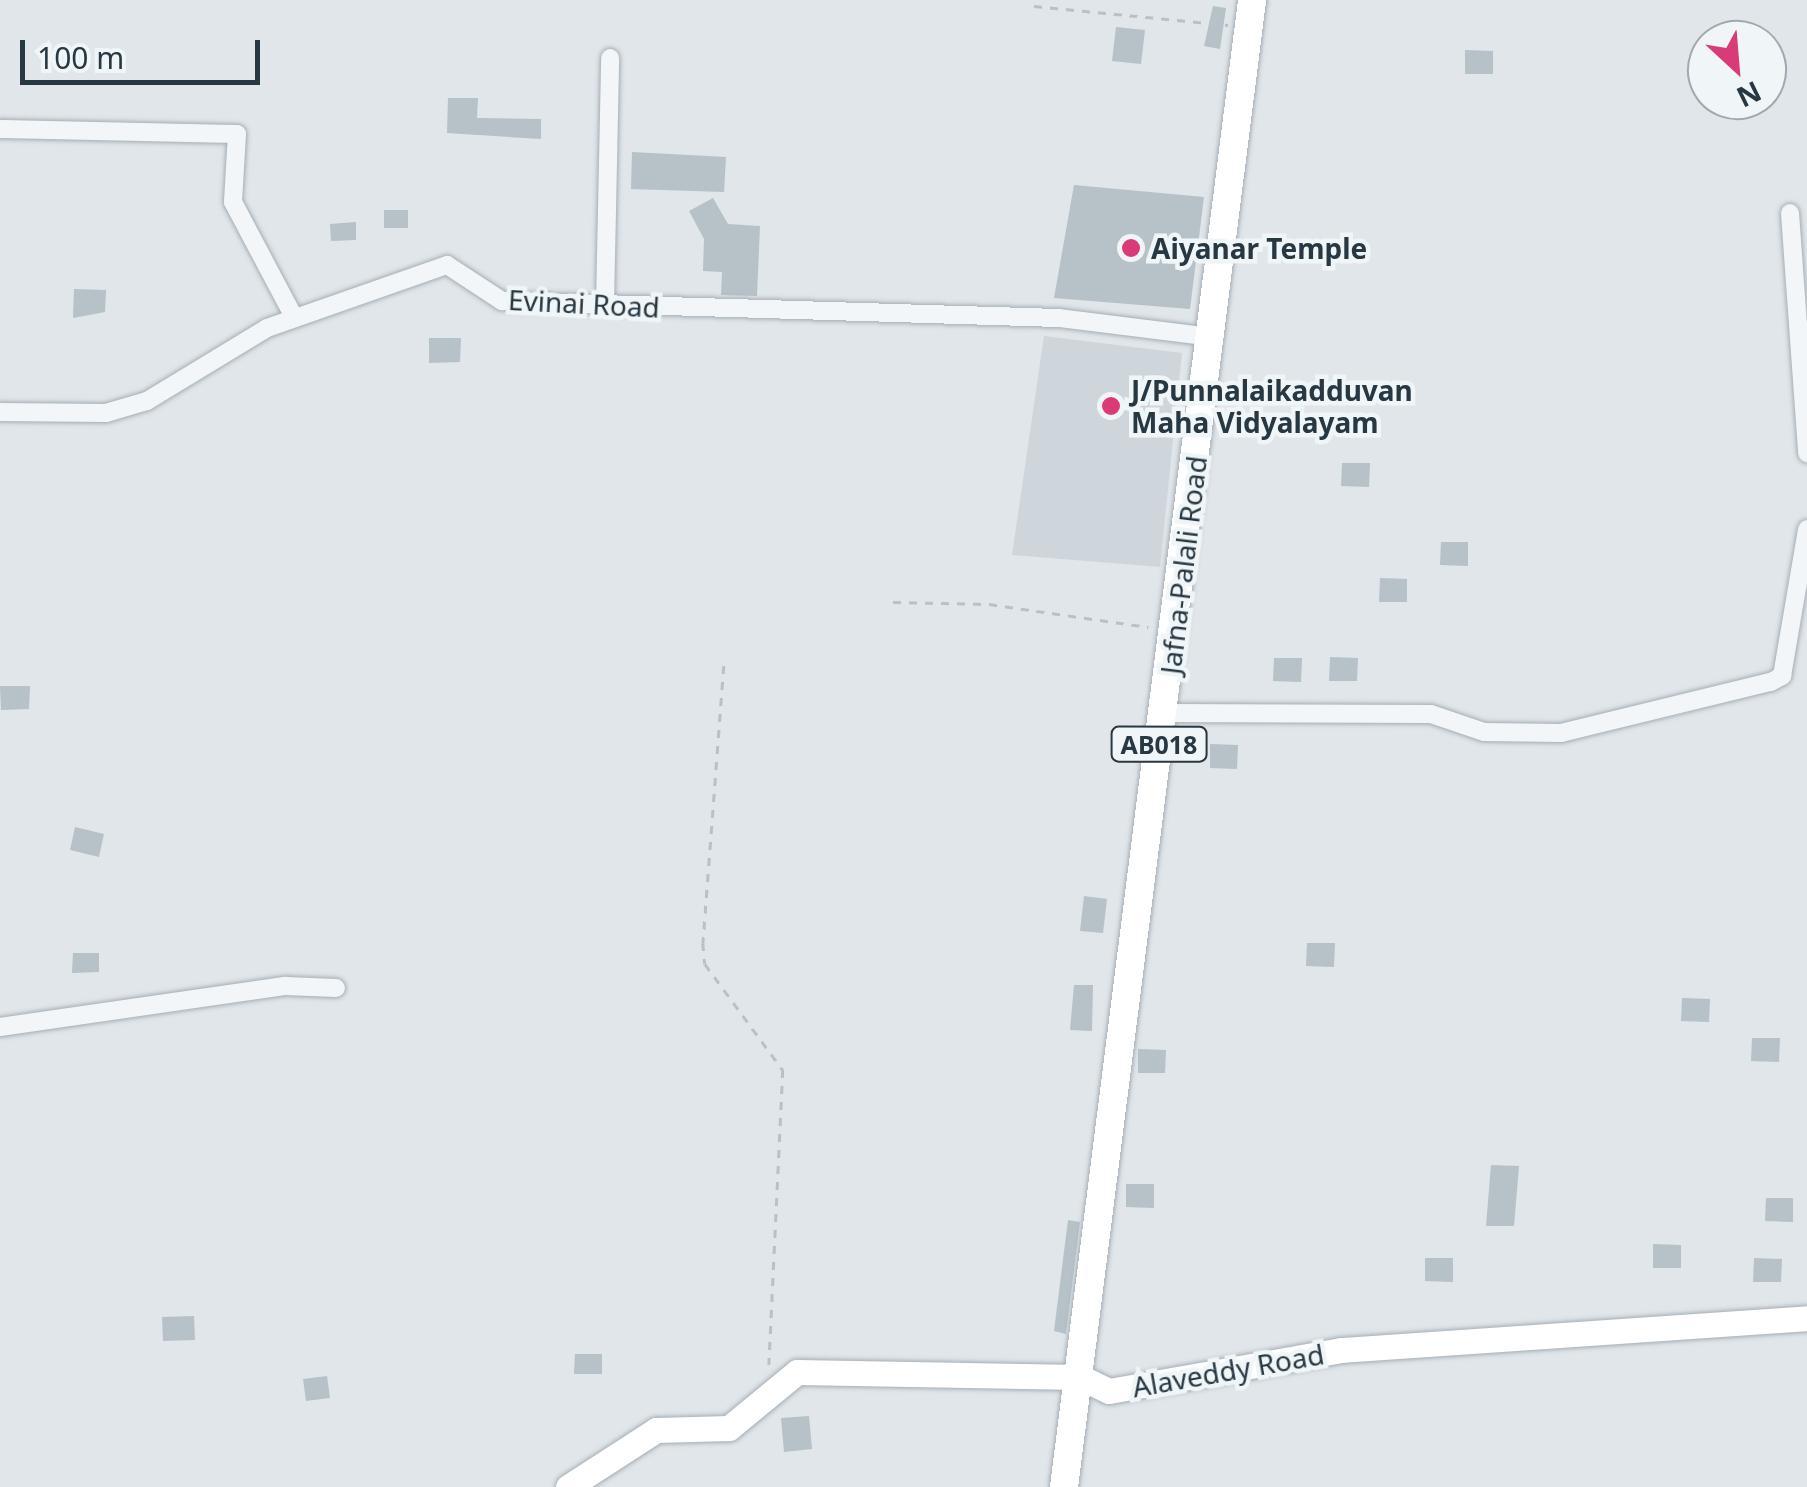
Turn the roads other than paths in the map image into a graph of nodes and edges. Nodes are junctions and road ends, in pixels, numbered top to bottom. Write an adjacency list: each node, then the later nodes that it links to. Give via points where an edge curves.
1 (1251, 14): 7 (main road, Jafna-Palali Road / AB018)
2 (610, 58): 5 (street)
3 (0, 129): 6 (street, via 237,134 233,202)
4 (1790, 213): 9 (street)
5 (605, 305): 6 (street, Evinai Road, via 502,301 447,265); 7 (street, Evinai Road, via 1059,318)
6 (294, 317): 8 (street, Evinai Road, via 148,402 106,414)
7 (1212, 337): 11 (main road, Jafna-Palali Road / AB018)
8 (0, 412)
9 (1807, 453)
10 (1807, 529): 11 (street, via 1782,676 1771,682 1561,733 1484,732 1430,714)
11 (1164, 714): 15 (main road, Jafna-Palali Road / AB018)
12 (336, 988): 13 (street, via 286,986)
13 (0, 1027)
14 (1807, 1318): 15 (street, Alaveddy Road, via 1360,1348 1108,1391)
15 (1080, 1377): 16 (street, Alaveddy Road, via 797,1372 729,1428 656,1430); 17 (main road, Jafna-Palali Road / AB018)
16 (568, 1487)
17 (1064, 1487)

